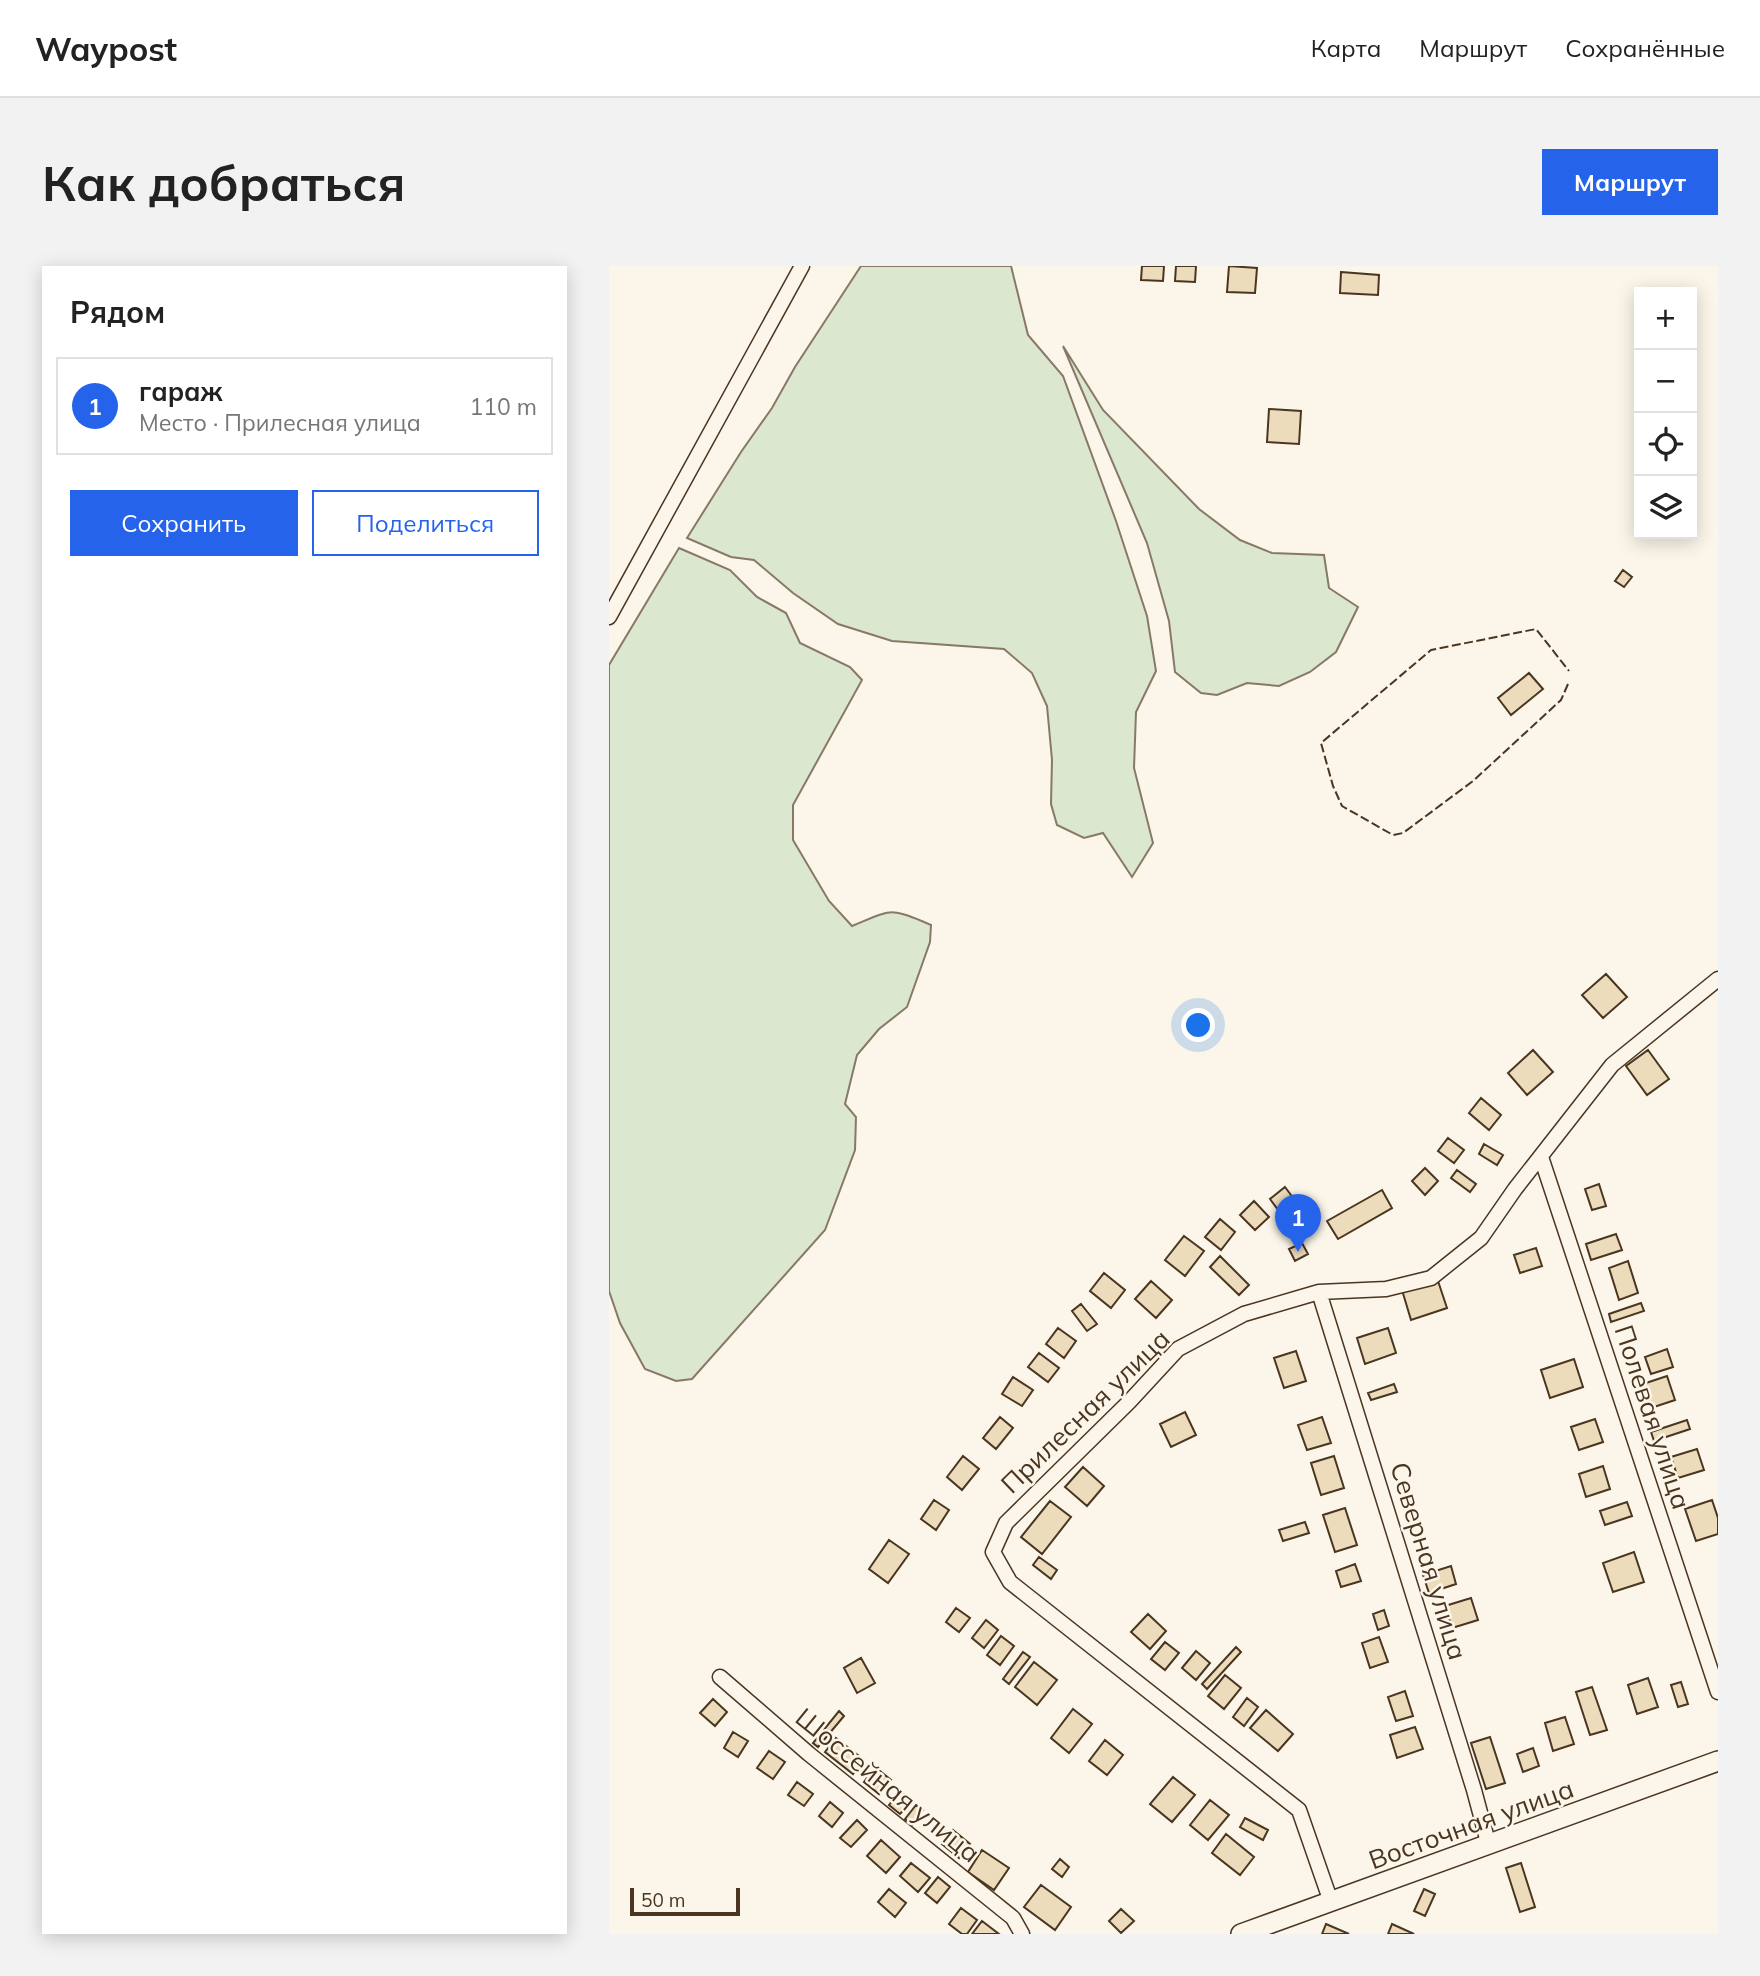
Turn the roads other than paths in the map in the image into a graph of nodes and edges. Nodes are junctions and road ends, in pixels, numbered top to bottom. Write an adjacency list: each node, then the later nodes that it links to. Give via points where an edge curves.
1 (802, 266): 2 (street)
2 (609, 617)
3 (1718, 979): 4 (street, Прилесная улица, via 1612,1065)
4 (1541, 1157): 5 (street, Прилесная улица, via 1481,1238 1431,1278 1386,1289); 7 (street, Полевая улица)
5 (1319, 1293): 9 (street, Северная улица); 10 (street, Прилесная улица, via 1244,1314 1178,1349 1006,1523 993,1552 1010,1582 1299,1811)
6 (720, 1677): 11 (street, Шоссейная улица, via 1013,1918)
7 (1718, 1692)
8 (1718, 1761): 9 (street, Восточная улица)
9 (1489, 1846): 10 (street, Восточная улица)
10 (1331, 1902): 12 (street, Восточная улица)
11 (1022, 1934)
12 (1241, 1934)

